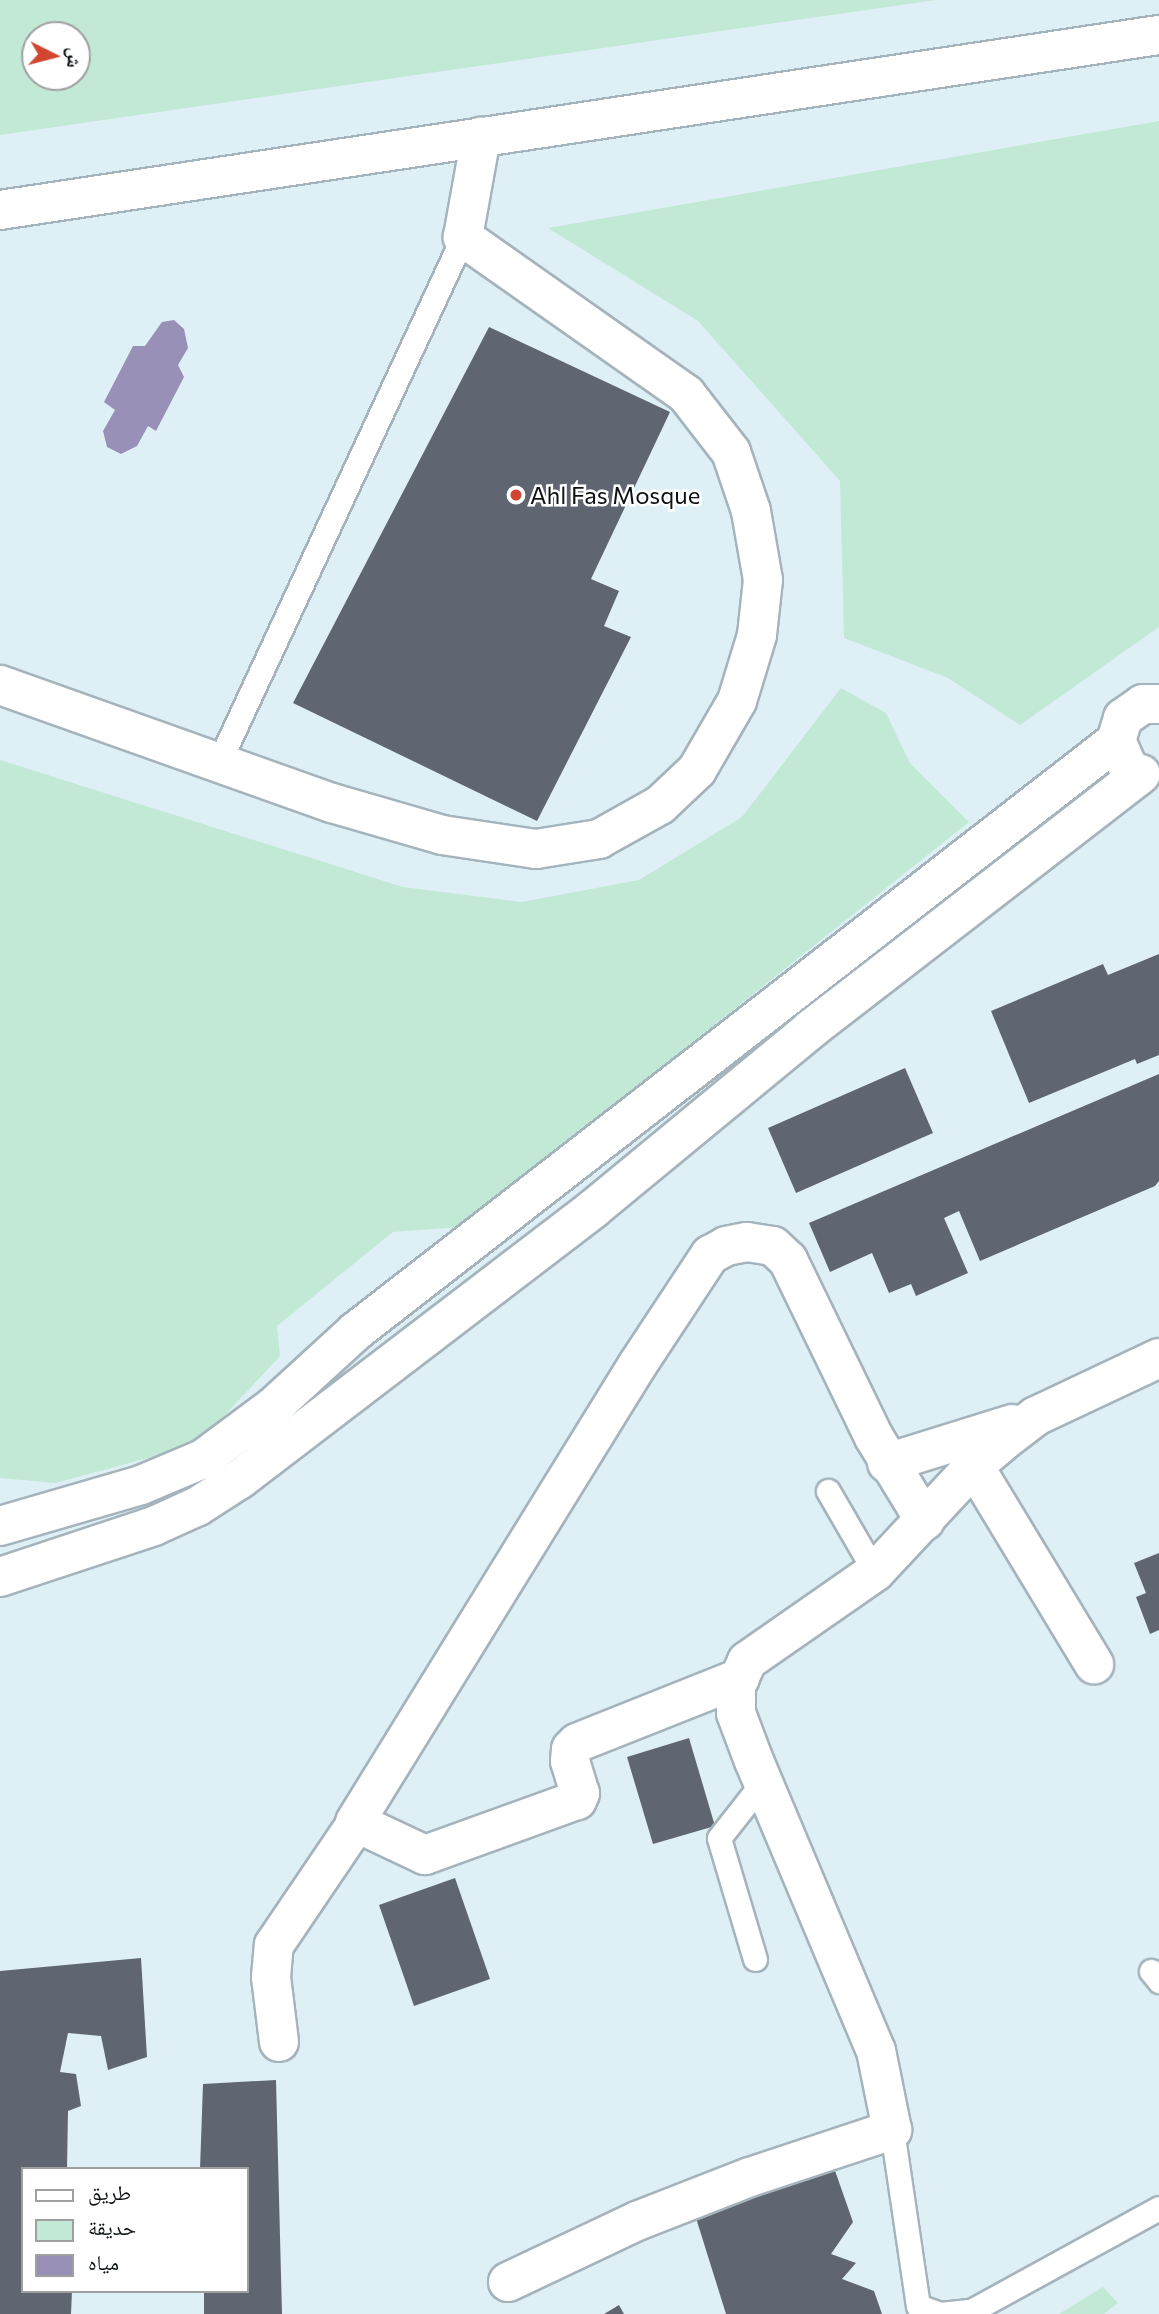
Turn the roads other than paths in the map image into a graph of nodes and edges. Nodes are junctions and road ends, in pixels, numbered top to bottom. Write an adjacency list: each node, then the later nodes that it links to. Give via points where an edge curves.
1 (1159, 35): 2 (street)
2 (481, 137): 3 (street); 4 (street)
3 (0, 210)
4 (463, 237): 8 (lane); 8 (street, via 686,394 731,452 751,510 763,580 757,635 737,701 697,770 660,805 599,839 536,849 442,835)
5 (0, 685): 8 (street)
6 (1158, 702): 7 (street, via 1132,709 1123,718)
7 (1116, 741): 9 (street, via 1128,766); 16 (street, via 356,1331 273,1407 203,1459 141,1485)
8 (219, 762)
9 (1150, 774): 18 (street, via 811,1029 593,1209 240,1479 198,1506 154,1526)
10 (1159, 1358): 11 (street)
11 (1036, 1416): 12 (street); 13 (street)
12 (887, 1464): 15 (street); 22 (street, via 788,1260 773,1246 747,1242 710,1255)
13 (974, 1466): 15 (street); 19 (street)
14 (828, 1491): 17 (lane)
15 (925, 1521): 17 (street)
16 (0, 1526)
17 (875, 1572): 20 (street, via 777,1637 747,1661)
18 (0, 1577)
19 (1094, 1664)
20 (740, 1678): 21 (street, via 736,1713); 22 (street, via 578,1742 571,1749 570,1761 580,1793 577,1800 425,1855)
21 (763, 1782): 23 (lane, via 719,1838); 25 (street, via 876,2051)
22 (356, 1824): 24 (street, via 274,1945 271,1977)
23 (755, 1959)
24 (279, 2042)
25 (892, 2130): 26 (lane, via 918,2305 940,2314 971,2311); 27 (street, via 750,2176 637,2221)
26 (1159, 2208)
27 (508, 2282)

